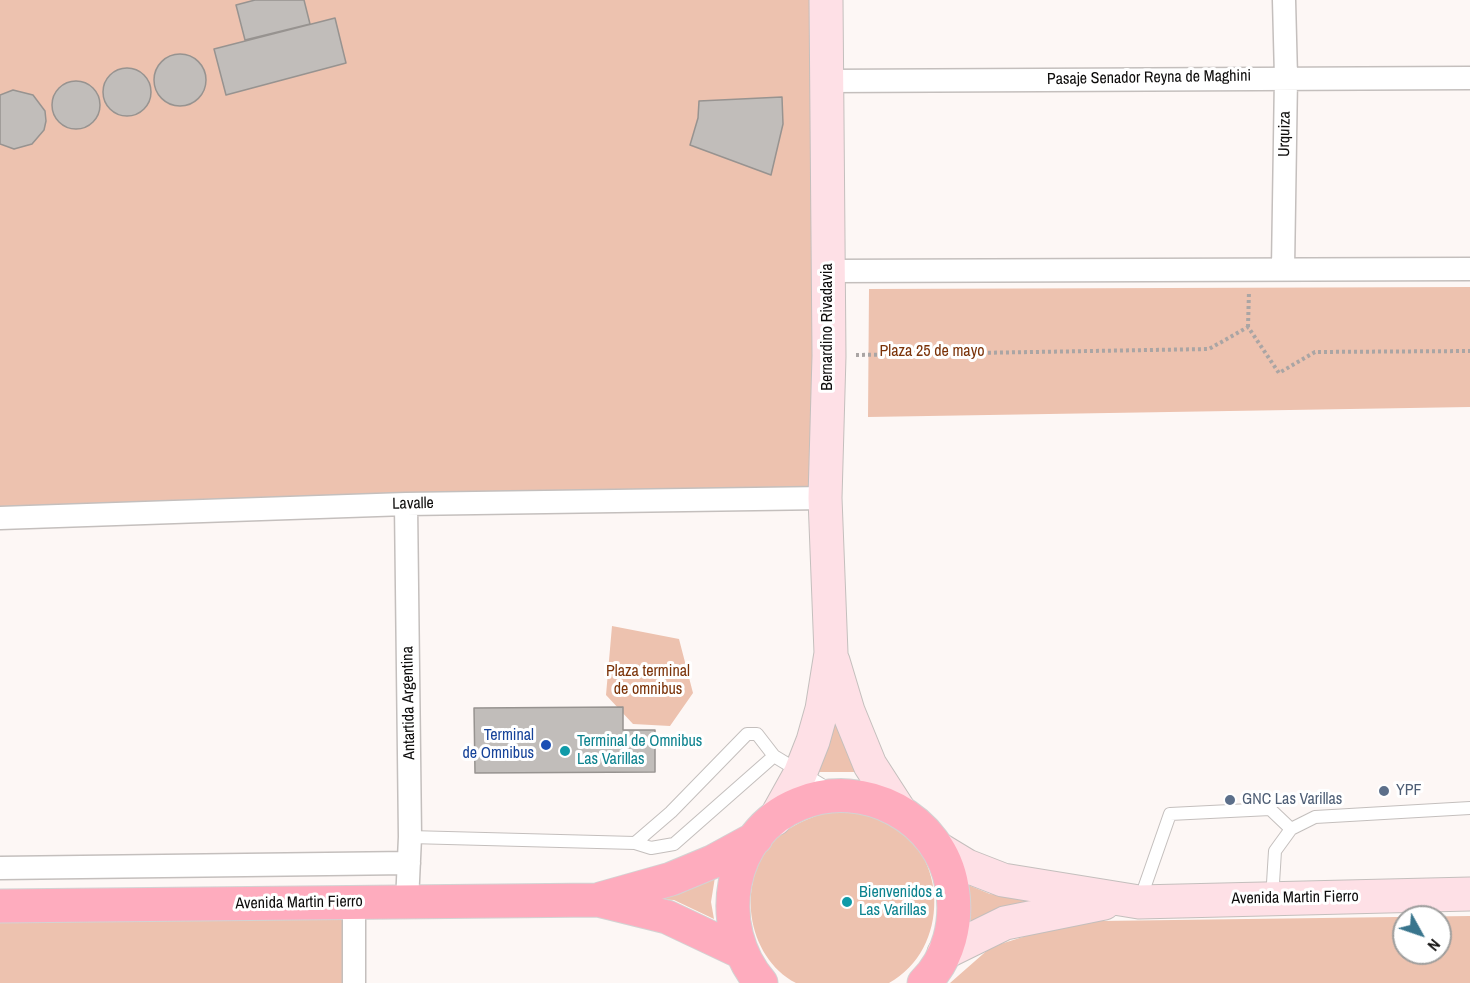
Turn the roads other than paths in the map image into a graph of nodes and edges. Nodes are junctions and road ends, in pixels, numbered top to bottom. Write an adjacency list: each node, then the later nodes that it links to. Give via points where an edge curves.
1 (826, 0): 5 (main road, Bernardino Rivadavia)
2 (1284, 0): 3 (street, Urquiza)
3 (1286, 77): 4 (street, Pasaje Senador Reyna de Maghini); 5 (street, Pasaje Senador Reyna de Maghini); 6 (street, Urquiza)
4 (1470, 78)
5 (828, 81): 8 (main road, Bernardino Rivadavia)
6 (1283, 268): 7 (street); 8 (street)
7 (1470, 269)
8 (828, 271): 9 (main road, Bernardino Rivadavia)
9 (825, 498): 10 (street, Lavalle); 12 (main road, Bernardino Rivadavia)
10 (406, 504): 11 (street, Lavalle); 19 (street, Antartida Argentina)
11 (0, 518)
12 (831, 653): 13 (main road, Bernardino Rivadavia, via 813,741); 16 (main road, Bernardino Rivadavia, via 848,711 870,765)
13 (787, 765): 14 (lane); 17 (main road, Bernardino Rivadavia); 20 (lane, via 674,844 651,848); 20 (lane, via 757,734 747,734)
14 (839, 795): 16 (highway, via 880,801); 17 (highway, Avenida Martin Fierro, via 798,804)
15 (1470, 808): 18 (lane, via 1315,817)
16 (898, 810): 21 (highway, via 914,821)
17 (765, 829): 26 (highway, Avenida Martin Fierro, via 712,862 671,879); 31 (highway, via 743,858 735,881 731,905)
18 (1291, 829): 25 (lane, via 1275,851); 27 (lane, via 1270,809 1170,814)
19 (410, 837): 20 (lane); 22 (street, Antartida Argentina)
20 (635, 843)
21 (939, 849): 27 (main road, Avenida Martin Fierro, via 967,867 1003,880); 32 (highway, via 950,874 954,900 953,927)
22 (409, 863): 23 (street); 29 (street, Antartida Argentina)
23 (0, 868)
24 (1470, 894): 25 (main road, Avenida Martin Fierro)
25 (1272, 899): 27 (main road, Avenida Martin Fierro)
26 (598, 900): 29 (highway, Avenida Martin Fierro); 31 (highway, Avenida Martin Fierro, via 667,916)
27 (1130, 901): 32 (main road, Avenida Martin Fierro, via 1005,923)
28 (354, 902): 29 (highway, Avenida Martin Fierro); 30 (highway, Avenida Martin Fierro); 33 (street)
29 (407, 902)
30 (0, 906)
31 (741, 952): 34 (highway)
32 (945, 953): 35 (highway)
33 (354, 983)
34 (761, 983)
35 (924, 983)

